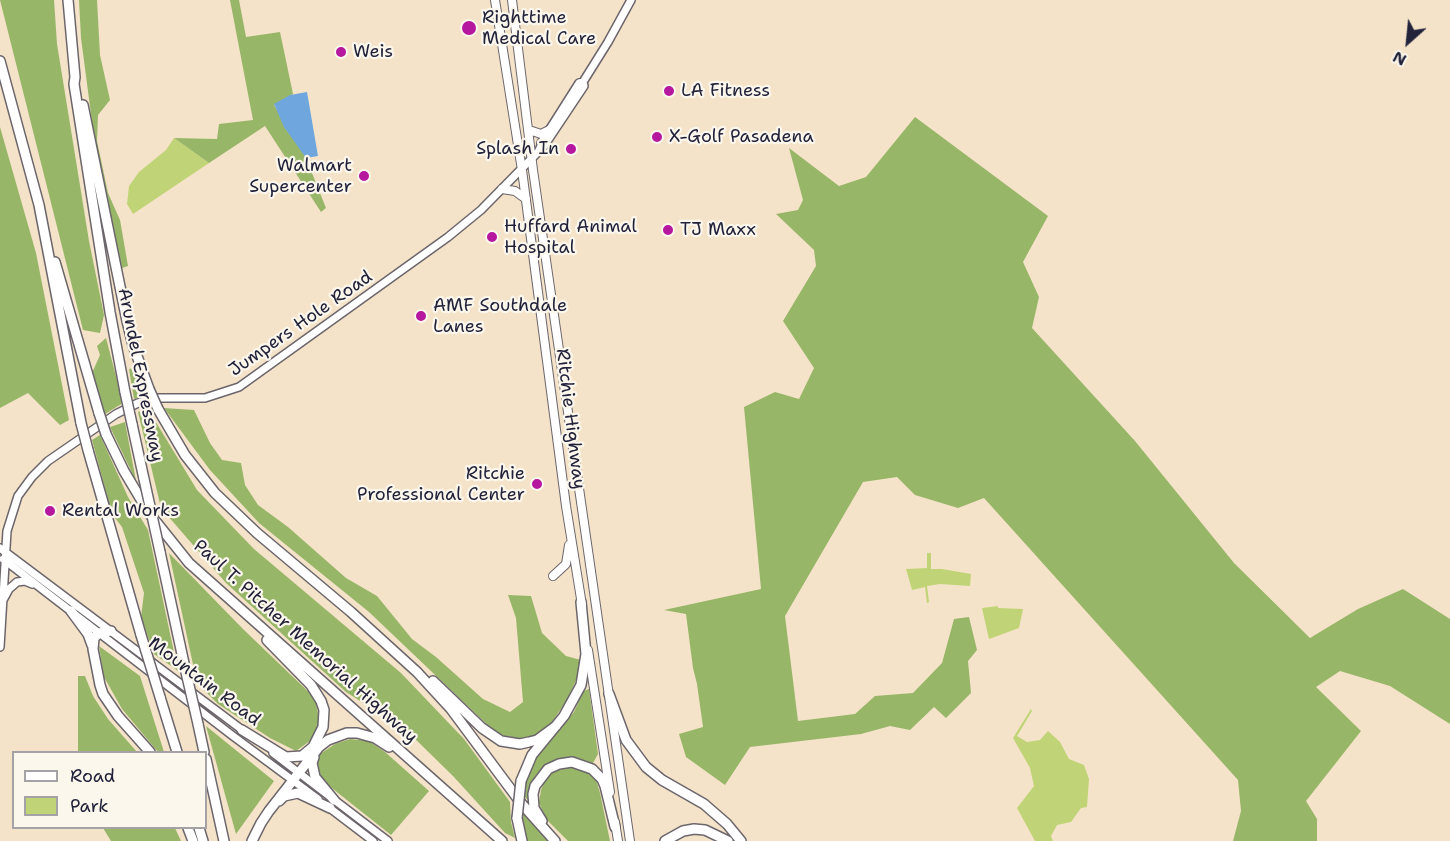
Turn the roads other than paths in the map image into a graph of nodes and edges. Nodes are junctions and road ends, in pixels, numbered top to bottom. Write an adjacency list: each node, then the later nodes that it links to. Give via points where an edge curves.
1 (68, 0): 6 (highway, Arundel Expressway)
2 (495, 0): 12 (main road, Ritchie Highway)
3 (512, 0): 8 (main road, Ritchie Highway)
4 (631, 0): 7 (main road, Jumpers Hole Road)
5 (0, 62): 15 (highway)
6 (75, 77): 28 (highway, bridge, via 127,321 158,409 185,455 215,493); 39 (highway, Arundel Expressway, bridge, via 125,392)
7 (583, 82): 9 (main road, Jumpers Hole Road, via 579,82); 10 (main road, Jumpers Hole Road, via 579,94)
8 (529, 130): 9 (main road, via 541,134); 11 (main road, Ritchie Highway)
9 (549, 130): 10 (main road, Jumpers Hole Road)
10 (542, 146): 11 (main road, Jumpers Hole Road)
11 (532, 158): 12 (main road, Jumpers Hole Road); 19 (main road, Ritchie Highway)
12 (522, 170): 13 (main road, Jumpers Hole Road); 14 (main road, Ritchie Highway)
13 (502, 189): 14 (main road, via 515,191); 18 (main road, Jumpers Hole Road, via 448,237 238,387 205,398 147,400 116,414 48,461 32,477 18,496)
14 (526, 199): 16 (main road, Ritchie Highway)
15 (39, 205): 24 (highway, Paul T. Pitcher Memorial Highway, bridge, via 106,434 149,513 189,562); 38 (highway, bridge, via 81,423)
16 (563, 481): 17 (main road, Ritchie Highway); 19 (main road, via 575,485)
17 (570, 532): 21 (main road, via 566,564); 25 (main road, Ritchie Highway)
18 (3, 533): 20 (main road, Jumpers Hole Road)
19 (588, 548): 33 (main road, Ritchie Highway)
20 (2, 554): 22 (main road, Jumpers Hole Road); 23 (main road, Mountain Road); 29 (main road, Mountain Road)
21 (553, 576)
22 (1, 582): 26 (main road, Jumpers Hole Road)
23 (39, 587): 26 (main road, via 17,582); 27 (main road, Mountain Road)
24 (222, 593): 36 (highway, via 317,694 324,718); 42 (highway, Paul T. Pitcher Memorial Highway)
25 (581, 602): 34 (highway, via 584,676 577,695); 45 (main road, Ritchie Highway)
26 (2, 603): 31 (main road, Jumpers Hole Road)
27 (71, 611): 30 (main road, Mountain Road); 32 (highway, via 88,634)
28 (351, 612): 34 (highway, via 392,642 501,741 520,744 537,740); 52 (highway, via 434,690 521,803)
29 (111, 631): 30 (highway); 35 (main road, Mountain Road)
30 (99, 633): 32 (highway); 41 (main road, Mountain Road)
31 (0, 647)
32 (93, 649): 37 (highway, via 103,694)
33 (609, 694): 54 (main road, Ritchie Highway); 57 (highway, via 626,740 646,767 709,808)
34 (556, 726): 51 (highway, bridge, via 532,755 521,781 517,818)
35 (242, 730): 36 (highway, via 286,757 302,756); 41 (main road, Mountain Road)
36 (317, 746): 41 (highway); 42 (highway, via 347,733 366,734); 43 (highway, via 312,771)
37 (148, 751)
38 (176, 751)
39 (204, 751)
40 (207, 764): 46 (highway)
41 (294, 775): 43 (main road, Mountain Road); 44 (highway)
42 (456, 801): 50 (highway, Paul T. Pitcher Memorial Highway)
43 (332, 804): 44 (highway, via 298,793 284,796); 48 (main road, Mountain Road); 49 (main road, Mountain Road)
44 (269, 811): 47 (highway)
45 (615, 827): 52 (highway, via 598,773 579,762 559,764 539,780 533,800 538,816); 53 (main road, Ritchie Highway)
46 (224, 841)
47 (252, 841)
48 (373, 841)
49 (388, 841)
50 (502, 841)
51 (522, 841)
52 (557, 841)
53 (618, 841)
54 (630, 841)
55 (665, 841): 56 (highway, via 694,829)
56 (728, 841)
57 (741, 841)

